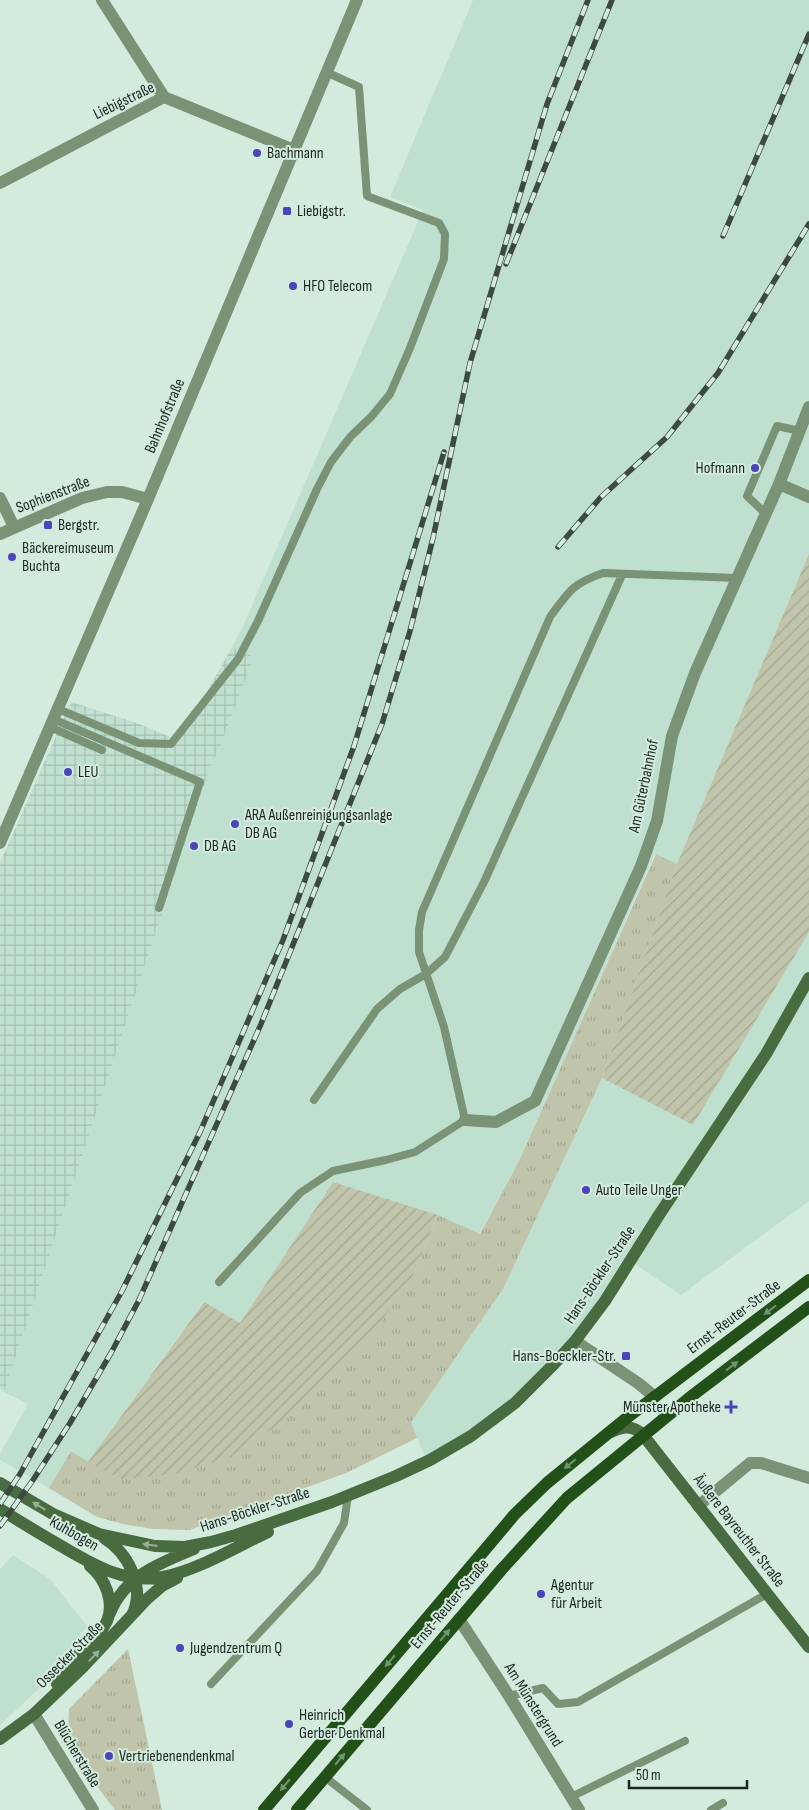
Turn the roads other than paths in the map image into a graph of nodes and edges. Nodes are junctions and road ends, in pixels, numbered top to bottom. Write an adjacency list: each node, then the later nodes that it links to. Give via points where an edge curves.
1 (102, 0): 4 (street)
2 (357, 0): 3 (street, Bahnhofstraße)
3 (326, 72): 5 (street, Bahnhofstraße); 18 (lane, via 359,87 367,196 438,223 445,234 444,259 410,348 390,394 331,462 238,659 171,744 139,743)
4 (164, 97): 5 (street, Liebigstraße); 6 (street, Liebigstraße)
5 (294, 150): 12 (street, Bahnhofstraße)
6 (0, 183)
7 (809, 407): 8 (street, Am Güterbahnhof)
8 (800, 431): 9 (street, Am Güterbahnhof); 13 (lane, via 777,426 747,496)
9 (779, 484): 10 (street); 13 (street, Am Güterbahnhof)
10 (809, 497)
11 (0, 498): 14 (street)
12 (148, 499): 14 (street, Sophienstraße, via 122,492 107,492); 18 (street, Bahnhofstraße)
13 (766, 514): 17 (street, Am Güterbahnhof)
14 (9, 523): 15 (street, Sophienstraße)
15 (0, 534)
16 (622, 575): 17 (lane); 22 (lane, via 484,882 445,957); 22 (lane, via 603,573 584,580 570,589 550,617 422,912 419,952)
17 (737, 578): 25 (street, Am Güterbahnhof, via 695,673 672,736 657,821 641,866 534,1101 496,1122)
18 (54, 719): 19 (lane); 20 (street, Bahnhofstraße); 21 (lane, via 200,782)
19 (102, 750)
20 (0, 843)
21 (159, 908)
22 (426, 974): 24 (lane, via 400,989 377,1009); 25 (lane, via 444,1028)
23 (809, 978): 29 (main road, Hans-Böckler-Straße, via 766,1054 605,1301)
24 (314, 1100)
25 (465, 1120): 27 (lane, via 415,1152 332,1171 300,1193)
26 (809, 1280): 30 (main road, Ernst-Reuter-Straße, one-way to 30)
27 (219, 1282)
28 (809, 1307): 32 (main road, Ernst-Reuter-Straße, one-way to 28)
29 (575, 1341): 30 (street); 35 (main road, Hans-Böckler-Straße, via 515,1402 471,1436 430,1460)
30 (655, 1397): 31 (main road, Ernst-Reuter-Straße)
31 (608, 1433): 32 (main road, Ernst-Reuter-Straße, via 629,1427); 58 (main road, Ernst-Reuter-Straße, one-way to 58, via 547,1483 516,1514)
32 (643, 1435): 37 (main road, Äußere Bayreuther Straße); 47 (main road, Ernst-Reuter-Straße, via 567,1498 534,1531)
33 (809, 1478): 37 (street, via 761,1463 750,1463)
34 (0, 1483): 39 (main road, Kuhbogen, one-way to 34, via 52,1514)
35 (348, 1496): 36 (main road, Hans-Böckler-Straße); 49 (lane, via 344,1523 317,1571)
36 (332, 1502): 40 (main road, Hans-Böckler-Straße); 42 (main road, Hans-Böckler-Straße)
37 (698, 1506): 44 (main road, Äußere Bayreuther Straße)
38 (0, 1510): 41 (main road, Kuhbogen)
39 (99, 1534): 40 (main road, Hans-Böckler-Straße, one-way to 39, via 170,1547); 43 (main road, Ossecker Straße, via 118,1548)
40 (210, 1542): 43 (main road, Ossecker Straße, via 155,1565)
41 (80, 1557): 43 (main road, Kuhbogen, via 111,1572); 45 (main road, Ossecker Straße, via 104,1582)
42 (198, 1565): 43 (main road, Hans-Böckler-Straße, via 162,1577); 46 (main road, Ossecker Straße, via 162,1586)
43 (134, 1578): 45 (main road, Ossecker Straße, via 118,1595); 46 (main road, Ossecker Straße, via 136,1606)
44 (767, 1594): 48 (main road, Äußere Bayreuther Straße); 50 (lane, via 578,1702 558,1704 543,1688)
45 (108, 1617): 51 (main road, Ossecker Straße, via 102,1629 77,1656)
46 (129, 1619): 51 (main road, Ossecker Straße, one-way to 46)
47 (459, 1619): 50 (street, Am Münstergrund); 54 (main road, Ernst-Reuter-Straße, one-way to 47)
48 (809, 1647)
49 (211, 1684)
50 (509, 1696): 55 (street, Am Münstergrund)
51 (34, 1714): 52 (main road, Ossecker Straße); 57 (street, Blücherstraße)
52 (0, 1739)
53 (685, 1741): 55 (lane)
54 (325, 1777): 59 (main road, Ernst-Reuter-Straße); 60 (lane)
55 (571, 1797): 61 (street, Am Münstergrund)
56 (723, 1804): 62 (lane)
57 (93, 1810)
58 (264, 1810)
59 (297, 1810)
60 (367, 1810)
61 (579, 1810)
62 (711, 1810)

